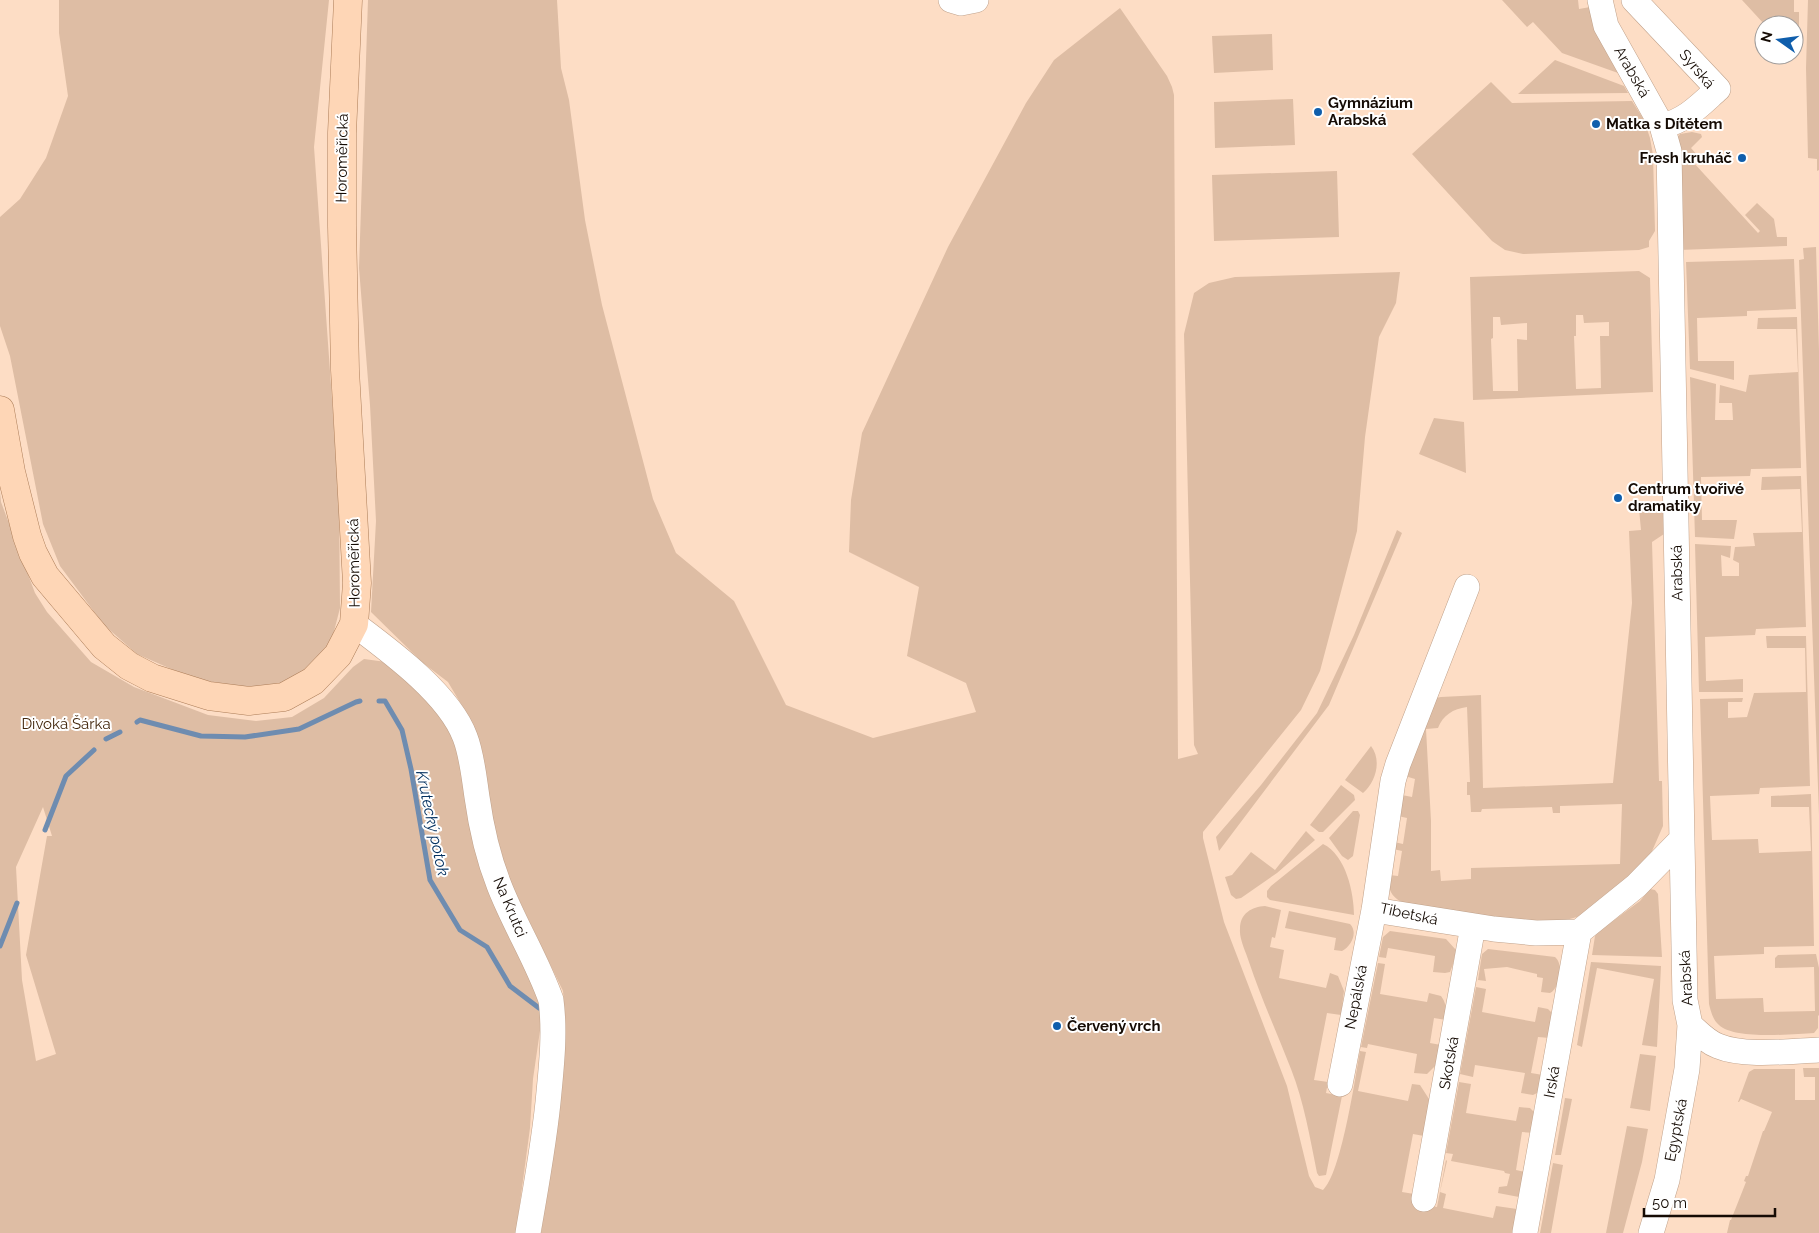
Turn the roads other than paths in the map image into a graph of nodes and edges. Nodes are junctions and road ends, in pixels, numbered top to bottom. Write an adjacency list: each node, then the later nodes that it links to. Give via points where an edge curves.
1 (348, 0): 9 (main road, Horoměřická, via 342,217 345,370 357,583)
2 (951, 0): 3 (street, via 961,3)
3 (976, 0)
4 (1600, 0): 6 (street, Arabská, via 1606,26)
5 (1634, 0): 6 (street, Syrská, via 1718,89 1686,117)
6 (1662, 126): 10 (street, Arabská, via 1669,150)
7 (0, 410): 9 (main road, Horoměřická, via 27,536 45,576 104,646 129,666 152,678 209,696 249,701 284,697 313,681 338,655)
8 (1468, 587): 11 (street, Tibetská, via 1398,764 1389,803)
9 (354, 624): 19 (street, Na Krutci, via 419,678 460,725 470,751 481,821 499,885 551,1000 553,1059 545,1134)
10 (1682, 839): 13 (street, via 1636,886); 14 (street, Arabská, via 1685,1000)
11 (1374, 910): 12 (street, Tibetská); 16 (street, Nepálská)
12 (1473, 926): 13 (street, Tibetská, via 1536,933); 17 (street, Skotská)
13 (1579, 932): 18 (street, Irská)
14 (1690, 1025): 15 (street, Arabská, via 1705,1039 1730,1050); 20 (street, Egyptská, via 1678,1124 1667,1180)
15 (1819, 1050)
16 (1340, 1084)
17 (1424, 1199)
18 (1525, 1232)
19 (528, 1233)
20 (1651, 1233)

